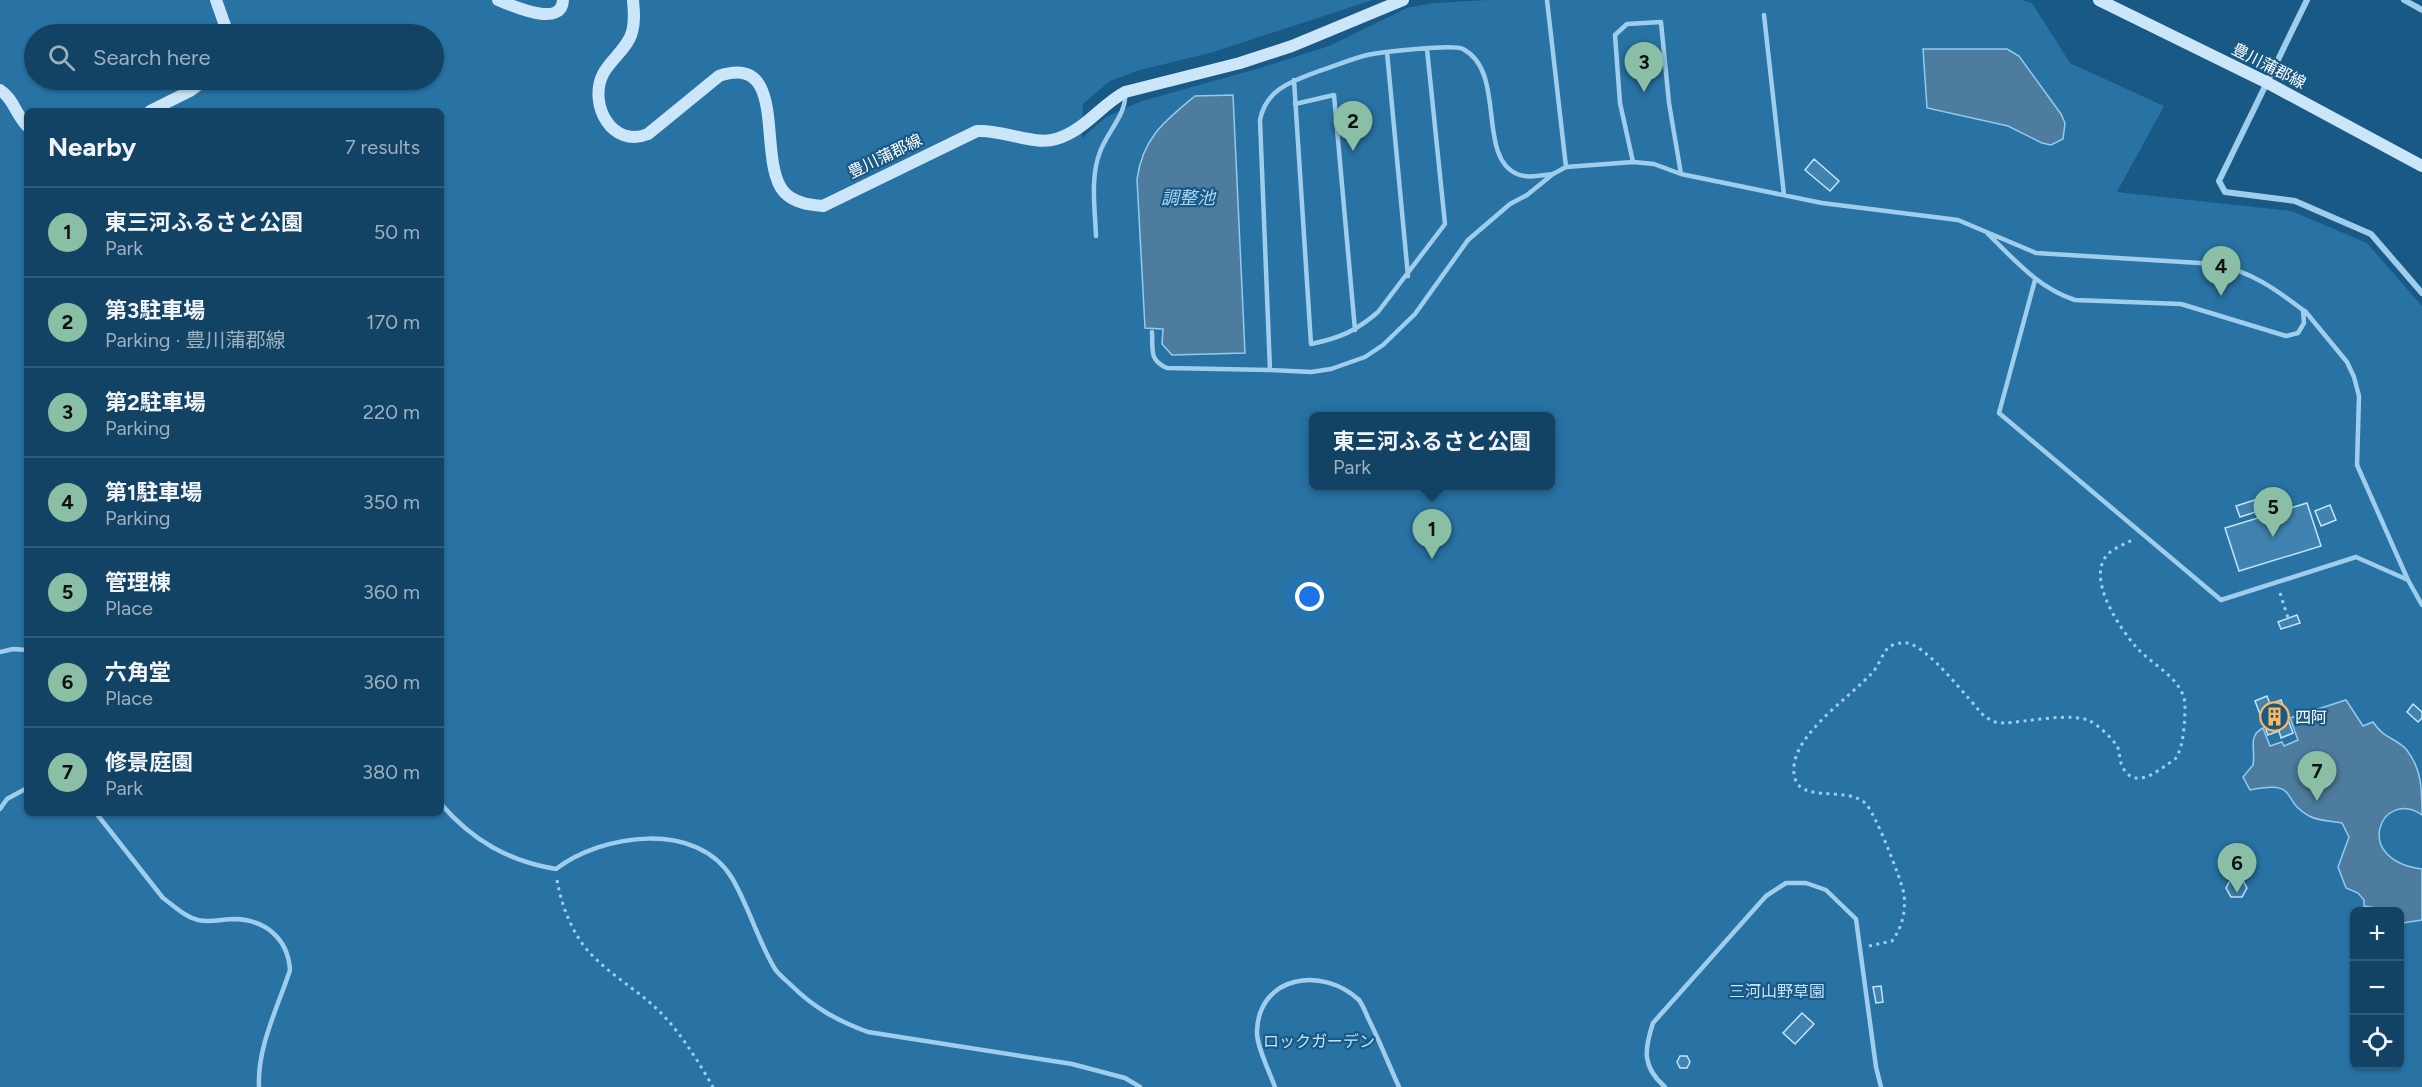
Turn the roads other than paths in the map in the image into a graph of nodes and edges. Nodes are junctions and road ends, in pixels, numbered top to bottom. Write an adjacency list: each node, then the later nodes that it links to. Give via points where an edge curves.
1 (216, 0): 12 (main road)
2 (498, 0): 3 (main road, via 526,12 545,14 557,11)
3 (563, 0)
4 (633, 0): 19 (main road, 豊川蒲郡線, via 632,35 603,74 597,94 603,115 614,130 624,137 638,138 719,76 730,72 751,76 765,93 773,169 784,192 811,205 823,206 977,131 1055,140 1077,129 1111,99)
5 (1403, 0): 19 (main road, 豊川蒲郡線, via 1292,46)
6 (1546, 0): 25 (lane)
7 (2099, 0): 16 (main road, 豊川蒲郡線)
8 (2307, 0): 16 (street)
9 (2404, 0): 10 (street)
10 (2422, 10)
11 (1764, 15): 28 (lane)
12 (224, 24)
13 (1427, 49): 14 (lane); 26 (lane, via 1462,48 1481,68 1498,153 1505,166 1534,177); 31 (lane, via 1445,224)
14 (1388, 52): 15 (lane, via 1367,55); 31 (lane)
15 (1294, 80): 20 (lane); 37 (lane, via 1268,98 1260,120)
16 (2266, 82): 24 (main road, 豊川蒲郡線); 33 (street, via 2219,181 2225,192 2295,201 2371,234)
17 (0, 90): 22 (main road, via 8,95)
18 (191, 90): 21 (main road)
19 (1125, 92): 30 (lane, via 1122,111 1096,164)
20 (1295, 104): 35 (lane, via 1334,95); 35 (lane, via 1311,344)
21 (156, 108)
22 (24, 123)
23 (1633, 162): 25 (lane); 27 (lane, via 1654,164); 27 (lane, via 1620,103 1615,35 1627,24 1660,22)
24 (2422, 166)
25 (1566, 167): 26 (lane)
26 (1554, 174): 37 (lane, via 1467,240 1415,314 1383,345 1365,357 1331,369)
27 (1681, 174): 28 (lane)
28 (1784, 195): 29 (lane, via 1958,220)
29 (1988, 234): 32 (lane); 34 (lane, via 2036,254 2196,261 2231,268 2264,281)
30 (1096, 236)
31 (1408, 276): 35 (lane, via 1378,312)
32 (2035, 280): 34 (lane, via 2074,300 2181,304 2286,336 2298,333 2304,323); 38 (lane, via 1999,413 2221,600 2356,557)
33 (2422, 293)
34 (2304, 310): 38 (lane, via 2347,362 2354,377 2360,396 2358,465)
35 (1355, 330)
36 (1152, 332): 37 (lane, via 1153,358 1167,368)
37 (1270, 370)
38 (2408, 580): 39 (lane)
39 (2422, 605)
40 (24, 650): 41 (lane)
41 (0, 652)
42 (24, 790): 44 (lane, via 7,799)
43 (444, 807): 47 (lane, via 483,843 508,856 556,869 573,856 642,839 664,838 705,850 732,878 776,970 806,1000 833,1017 868,1032 1072,1064 1125,1078)
44 (0, 809)
45 (98, 816): 46 (lane, via 176,908 199,921 258,922 282,942 290,970 261,1056)
46 (259, 1087)
47 (1140, 1087)
48 (1275, 1087): 49 (lane, via 1256,1033 1259,1013 1268,996 1283,986 1322,980 1360,1001)
49 (1399, 1087)
50 (1665, 1087): 51 (lane, via 1647,1065 1646,1044 1653,1023 1766,896 1786,883 1806,883 1826,890 1856,919)
51 (1881, 1087)

